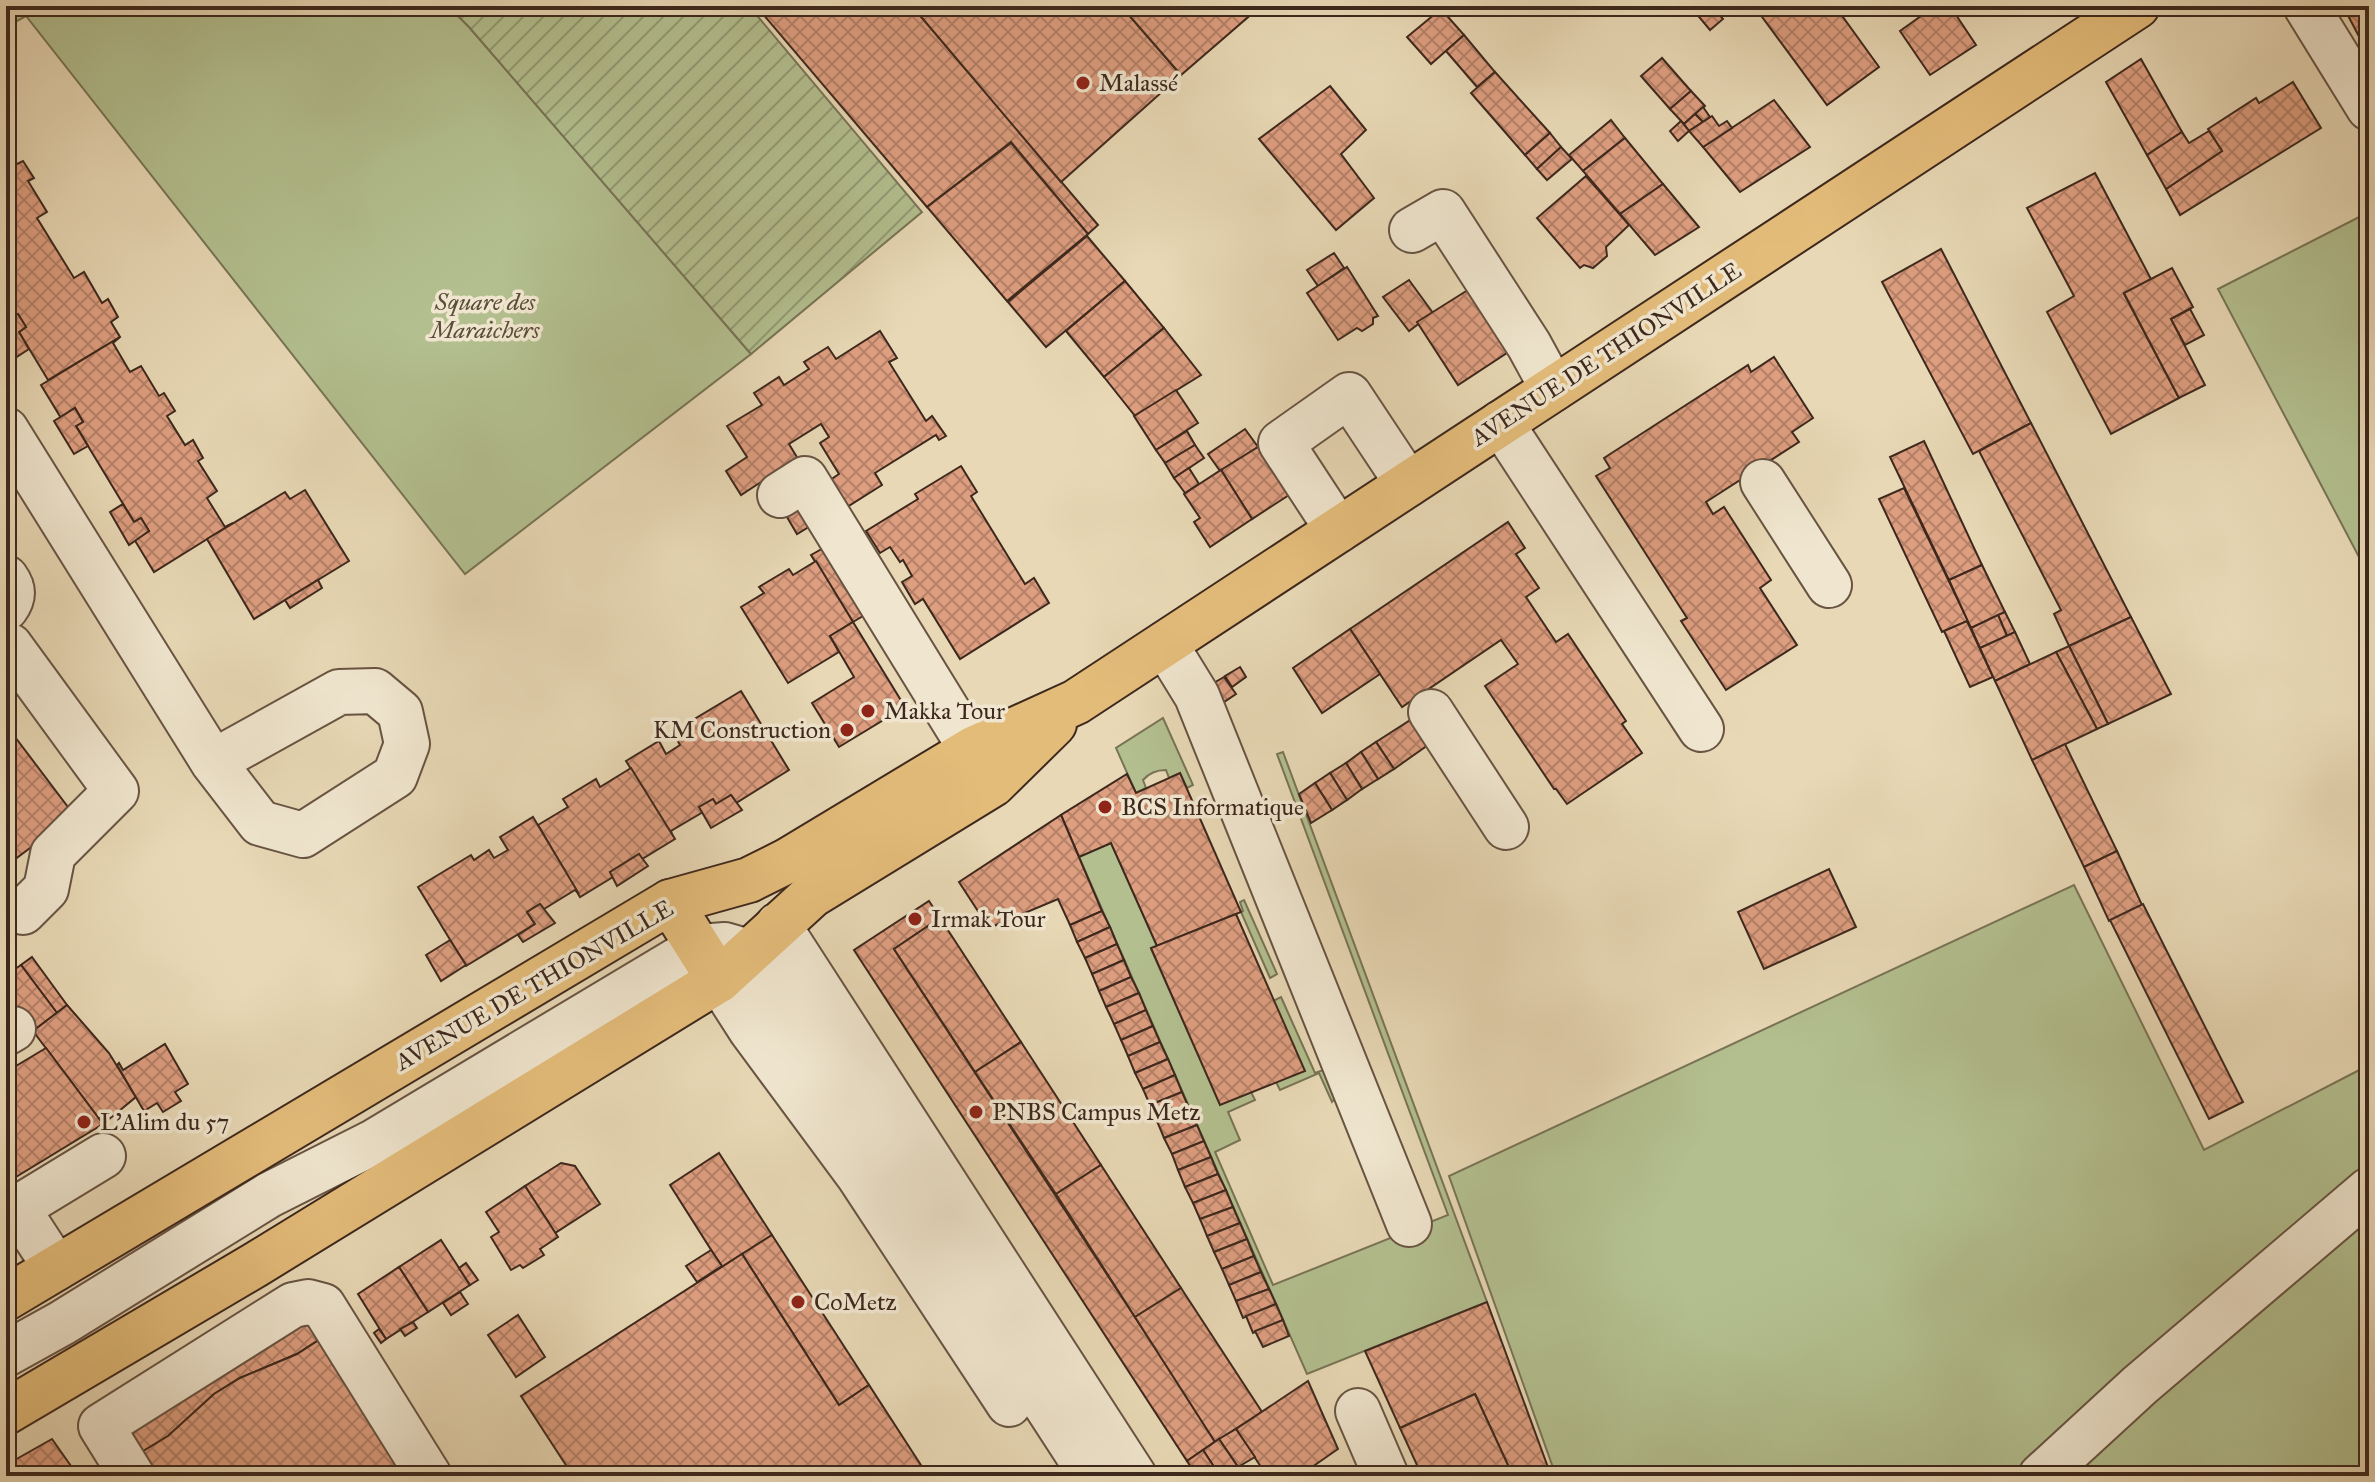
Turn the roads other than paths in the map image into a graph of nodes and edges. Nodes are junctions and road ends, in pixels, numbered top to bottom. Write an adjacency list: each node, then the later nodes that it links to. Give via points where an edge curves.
1 (2306, 6): 3 (street)
2 (2121, 10): 5 (main road, AVENUE DE THIONVILLE)
3 (2369, 108)
4 (1412, 230): 5 (street, via 1443,212)
5 (1553, 389): 6 (main road, AVENUE DE THIONVILLE)
6 (1501, 423): 9 (main road, AVENUE DE THIONVILLE); 18 (street)
7 (6, 430): 19 (street)
8 (1763, 482): 13 (street)
9 (1408, 484): 11 (main road, AVENUE DE THIONVILLE); 11 (street, via 1349,395 1281,443)
10 (780, 495): 20 (street, via 805,479)
11 (1338, 530): 15 (main road, AVENUE DE THIONVILLE)
12 (6, 578): 14 (street, via 12,599)
13 (1829, 585)
14 (6, 608)
15 (1165, 644): 20 (main road, AVENUE DE THIONVILLE); 29 (street, via 1197,696)
16 (6, 649): 24 (street, via 10,646 116,791 53,854 46,889)
17 (1431, 712): 21 (street)
18 (1701, 729)
19 (213, 762)
20 (983, 767): 22 (main road, AVENUE DE THIONVILLE); 25 (main road, AVENUE DE THIONVILLE)
21 (1506, 827)
22 (749, 880): 23 (main road, AVENUE DE THIONVILLE); 25 (main road)
23 (670, 902): 25 (main road); 31 (main road, AVENUE DE THIONVILLE)
24 (23, 912)
25 (736, 951): 30 (main road, AVENUE DE THIONVILLE); 35 (street, AVENUE DE THIONVILLE, via 269,1195); 41 (street, via 751,1030 859,1176); 42 (street, via 800,1025); 43 (street)
26 (103, 1156): 28 (street)
27 (2369, 1190): 45 (street)
28 (12, 1211): 31 (street)
29 (1409, 1224)
30 (255, 1265): 33 (street); 34 (main road, AVENUE DE THIONVILLE)
31 (56, 1268): 32 (main road, AVENUE DE THIONVILLE)
32 (6, 1298)
33 (281, 1312): 36 (street); 40 (street, via 308,1302 323,1306)
34 (110, 1352): 36 (street); 38 (main road, AVENUE DE THIONVILLE)
35 (6, 1354)
36 (139, 1401): 39 (street, via 101,1426)
37 (1358, 1411): 44 (street)
38 (6, 1412)
39 (132, 1476)
40 (429, 1476)
41 (1056, 1476)
42 (1092, 1476)
43 (1134, 1476)
44 (1386, 1476)
45 (2041, 1476)

